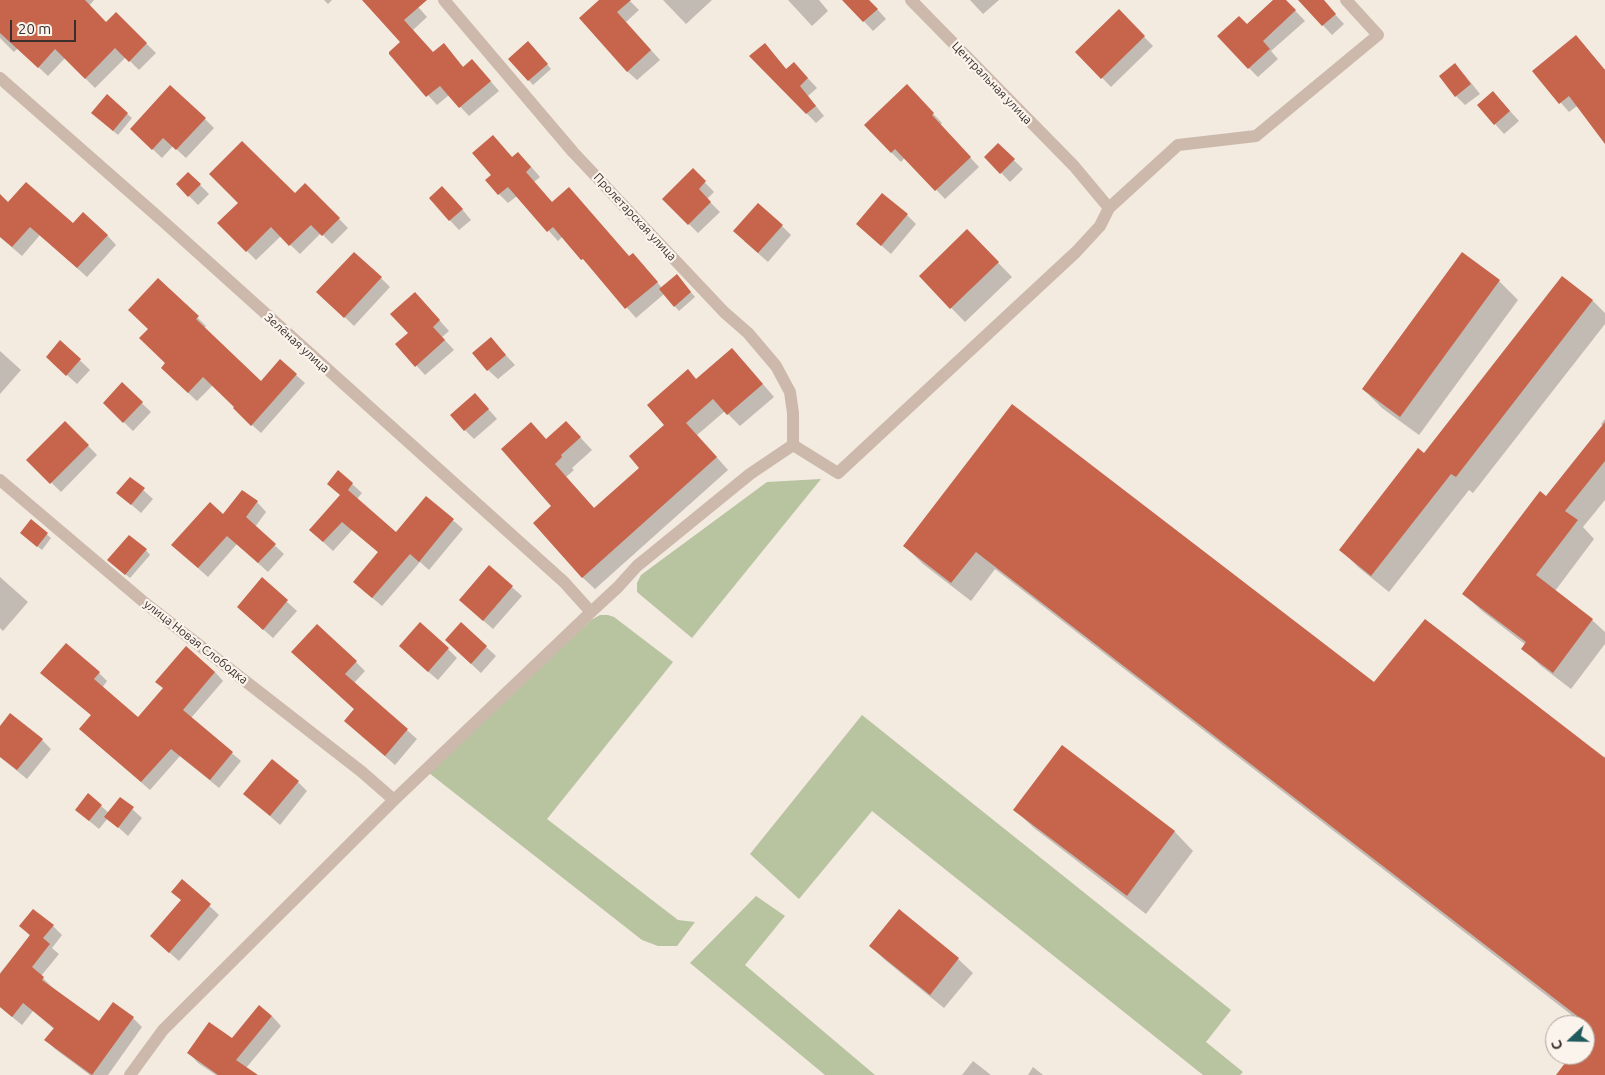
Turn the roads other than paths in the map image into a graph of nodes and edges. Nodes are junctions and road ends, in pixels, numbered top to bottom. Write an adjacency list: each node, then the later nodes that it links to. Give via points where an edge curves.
1 (444, 0): 6 (street, Пролетарская улица, via 574,152 776,366 790,392 794,413)
2 (911, 0): 5 (street, Центральная улица, via 1074,166)
3 (1346, 0): 5 (street, via 1378,35 1256,136 1178,145)
4 (0, 78): 8 (street, Зелёная улица, via 556,576)
5 (1109, 208): 6 (street, via 1100,226 1076,252 838,473)
6 (793, 445): 8 (street, via 750,474 637,566)
7 (0, 480): 9 (street, улица Новая Слободка, via 145,602)
8 (591, 612): 9 (street)
9 (394, 800): 10 (street, via 163,1030)
10 (130, 1075)

